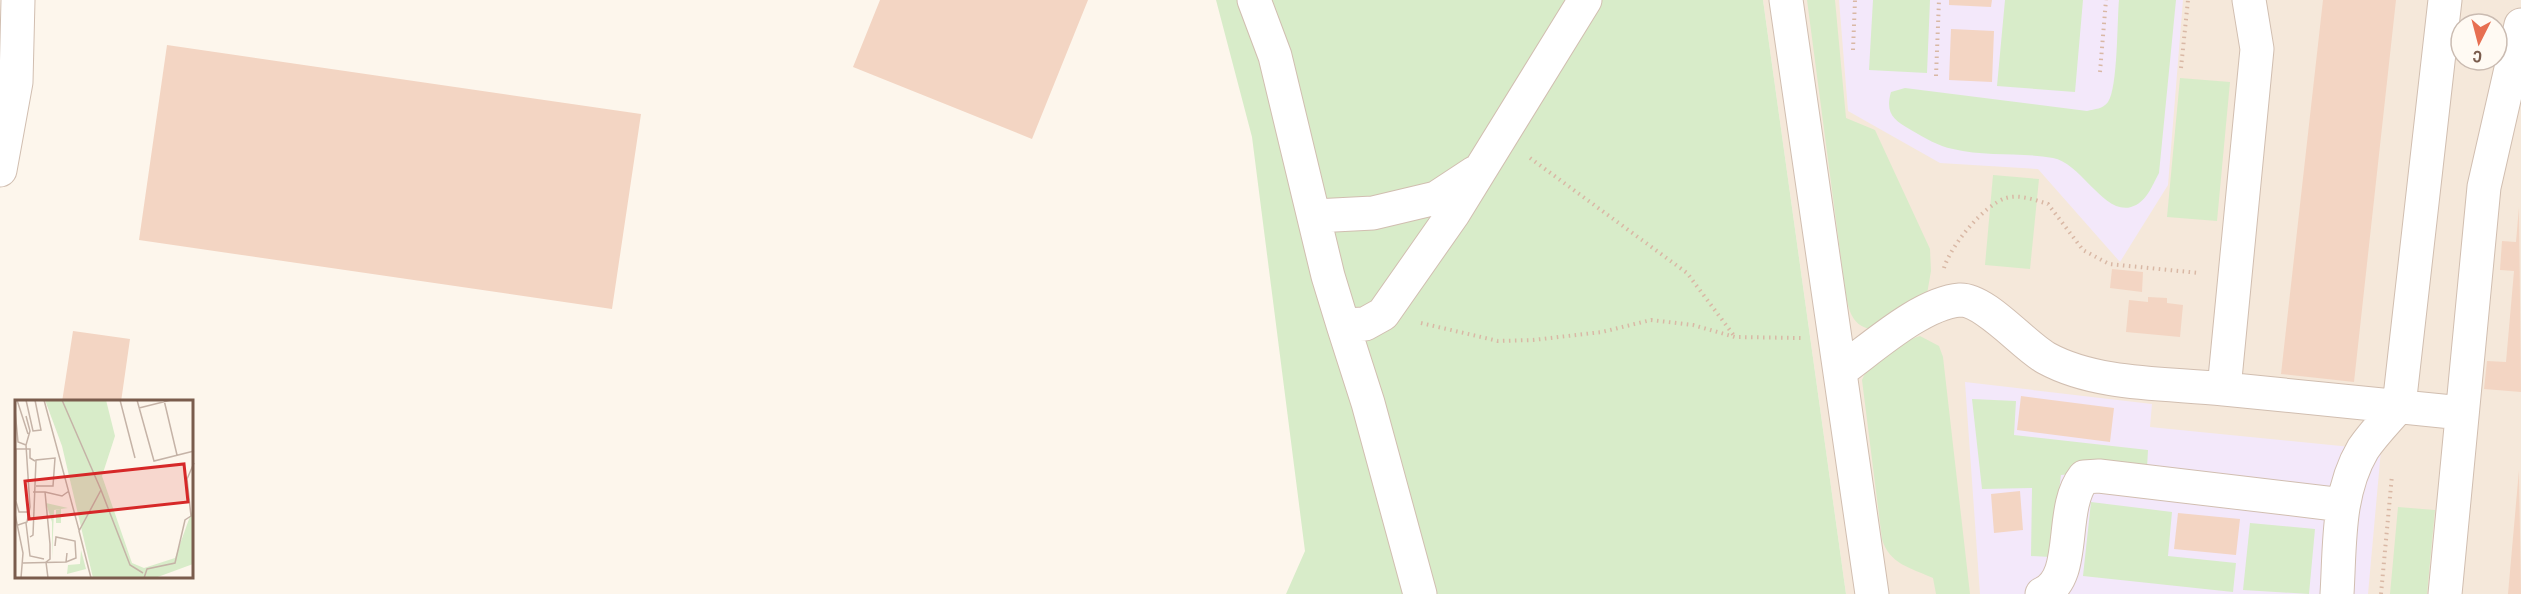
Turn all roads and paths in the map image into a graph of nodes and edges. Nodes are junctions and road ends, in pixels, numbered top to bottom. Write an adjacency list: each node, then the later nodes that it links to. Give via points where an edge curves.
1 (18, 0): 19 (lane, via 16,82)
2 (1254, 0): 20 (lane, via 1275,56)
3 (1585, 0): 17 (lane)
4 (1786, 0): 26 (lane)
5 (1855, 0): 12 (path)
6 (1939, 0): 15 (path)
7 (2106, 0): 14 (path)
8 (2188, 0): 13 (path)
9 (2249, 0): 21 (lane, via 2257,49)
10 (2445, 0): 29 (lane)
11 (2521, 25): 16 (lane)
12 (1853, 50)
13 (2181, 68)
14 (2100, 72)
15 (1936, 76)
16 (2512, 104): 30 (lane, via 2484,187)
17 (1500, 137): 18 (lane); 25 (path, via 1687,273)
18 (1480, 169): 20 (lane, via 1436,198 1373,213); 23 (lane)
19 (0, 170)
20 (1314, 216): 24 (lane)
21 (2235, 277): 22 (path, via 2109,264 2083,250 2048,204 2007,198 1984,212 1955,245 1941,276); 28 (lane)
22 (1937, 306): 27 (lane); 28 (lane, via 1963,300 1979,305 2045,357 2089,374)
23 (1383, 314): 24 (lane, via 1365,324); 25 (path, via 1498,340 1602,332 1651,320 1693,325)
24 (1343, 325): 33 (lane)
25 (1735, 337): 26 (path)
26 (1834, 337): 27 (lane)
27 (1840, 371): 34 (lane)
28 (2224, 389): 29 (lane)
29 (2399, 406): 30 (lane); 32 (lane, via 2364,448)
30 (2462, 413): 38 (lane)
31 (2393, 465): 37 (path)
32 (2343, 504): 35 (lane, via 2084,477 2074,490 2058,583); 36 (lane)
33 (1420, 594)
34 (1872, 594)
35 (2042, 594)
36 (2337, 594)
37 (2381, 594)
38 (2445, 594)

